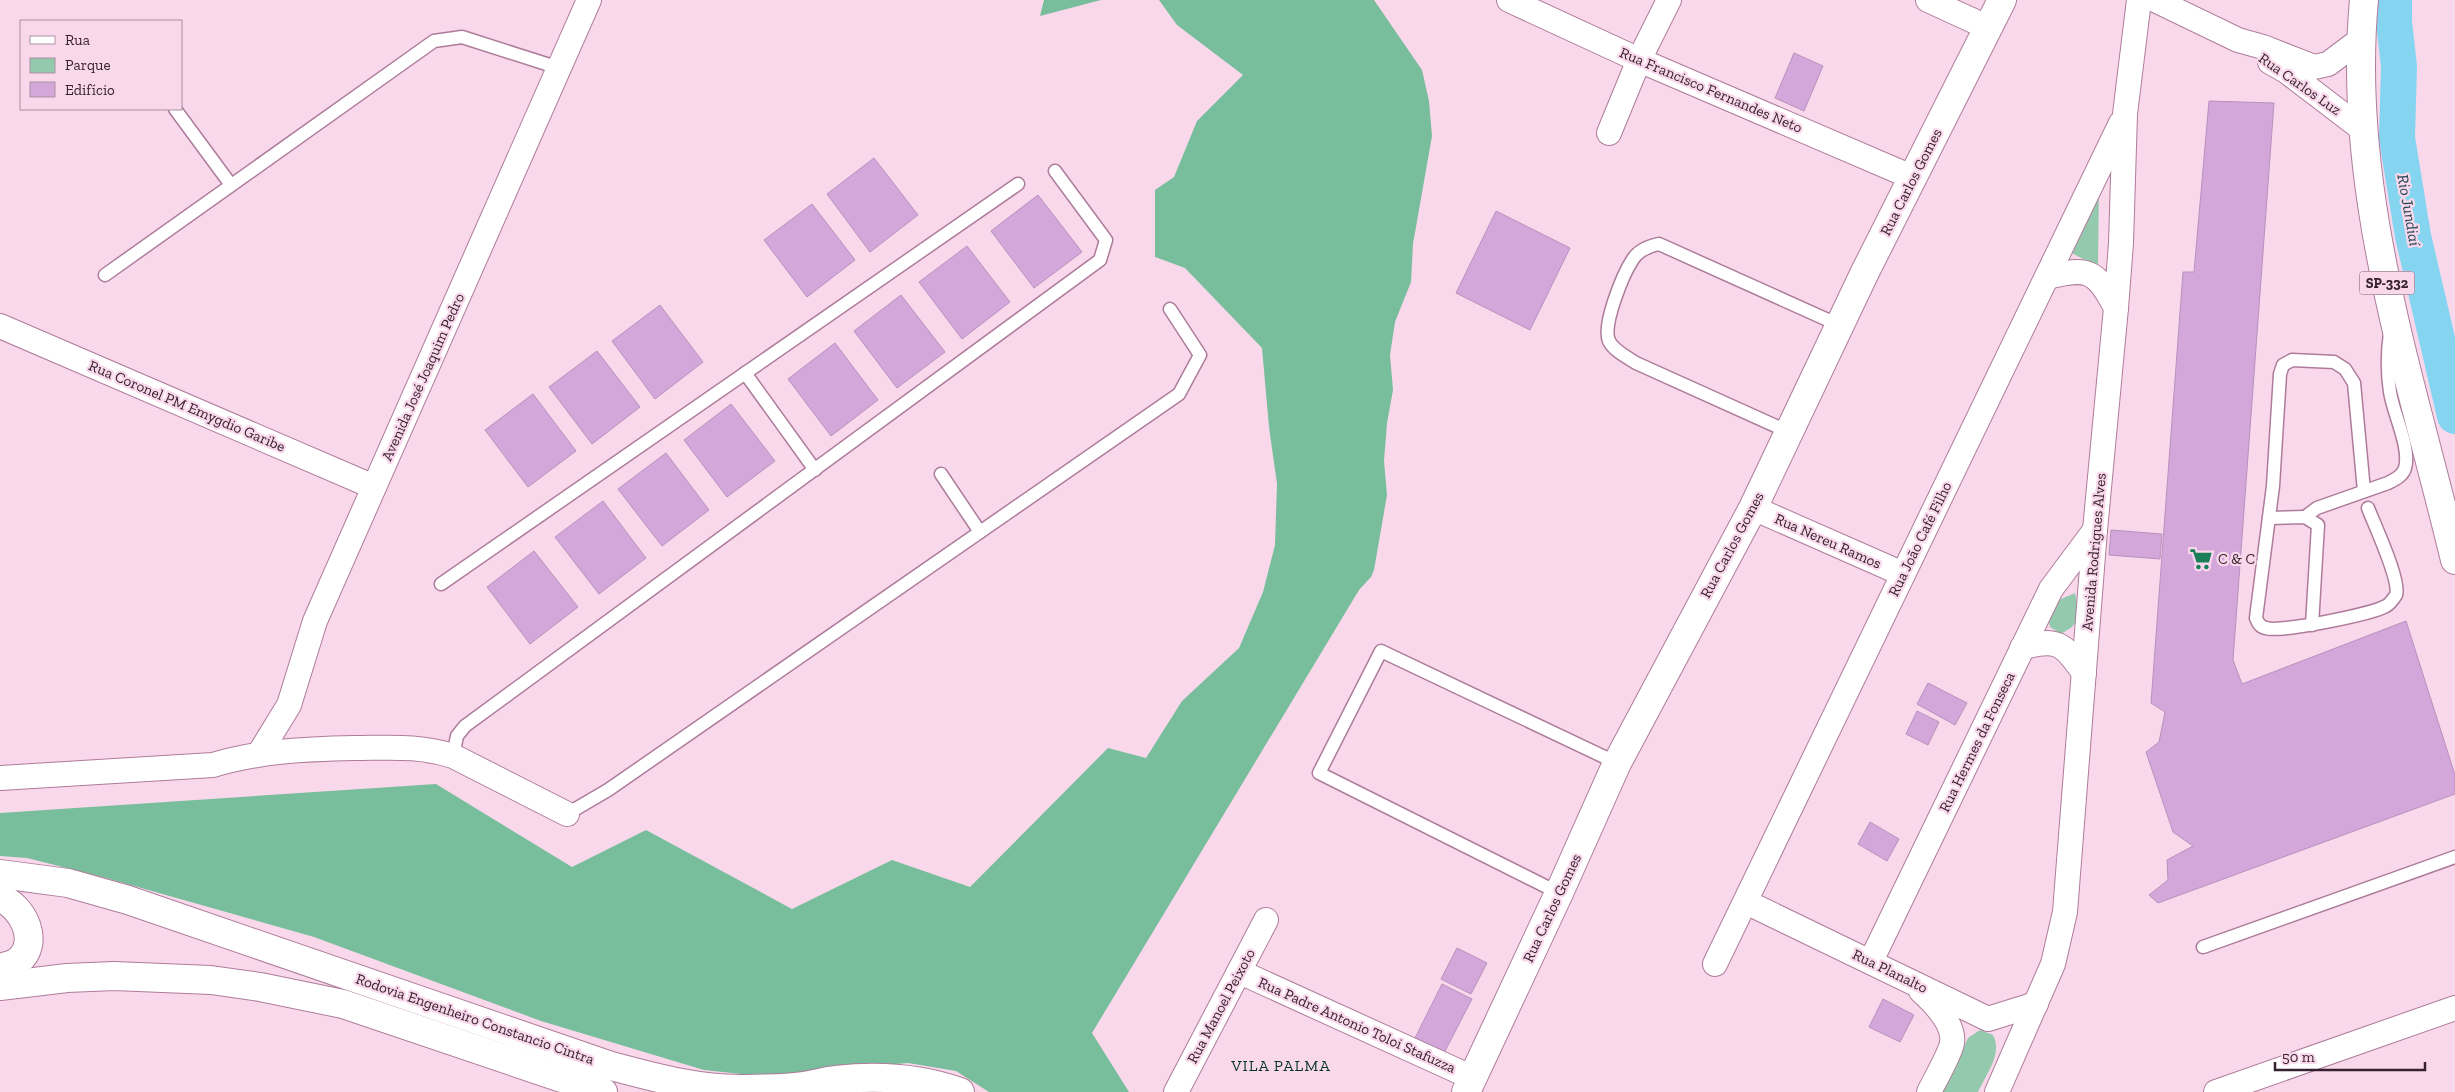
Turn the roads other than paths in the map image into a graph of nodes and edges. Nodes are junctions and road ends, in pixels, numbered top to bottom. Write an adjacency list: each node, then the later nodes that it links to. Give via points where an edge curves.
1 (589, 0): 13 (street, Avenida José Joaquim Pedro)
2 (1509, 0): 12 (street, Rua Francisco Fernandes Neto)
3 (1669, 0): 12 (street)
4 (1928, 0): 9 (street)
5 (2002, 0): 9 (main road, Rua Carlos Gomes)
6 (2139, 0): 15 (street, Avenida Rodrigues Alves)
7 (2155, 0): 10 (street, Rua Carlos Luz)
8 (2364, 0): 11 (main road, SP-332)
9 (1989, 28): 19 (main road, Rua Carlos Gomes)
10 (2238, 40): 11 (street, Rua Carlos Luz, via 2314,67 2328,64); 16 (street, Rua Carlos Luz, via 2286,71)
11 (2360, 40): 16 (main road, SP-332)
12 (1639, 60): 17 (street); 19 (street, Rua Francisco Fernandes Neto)
13 (559, 68): 21 (lane, via 462,37 434,41); 33 (street, Avenida José Joaquim Pedro)
14 (176, 110): 21 (lane)
15 (2125, 114): 23 (street, Rua João Café Filho); 24 (street, Avenida Rodrigues Alves)
16 (2362, 129): 26 (main road, SP-332, via 2374,218)
17 (1609, 133)
18 (1055, 171): 31 (lane, via 1106,240 1100,260)
19 (1914, 178): 28 (main road, Rua Carlos Gomes)
20 (1018, 184): 29 (lane)
21 (231, 186): 22 (lane)
22 (105, 276)
23 (2047, 277): 24 (street, via 2074,271 2091,274 2103,284); 42 (street, Rua João Café Filho)
24 (2116, 308): 39 (street, Avenida Rodrigues Alves)
25 (1170, 309): 40 (lane, via 1200,355 1179,394)
26 (2393, 311): 34 (lane, via 2387,355 2390,392 2406,454 2405,470 2398,477); 41 (main road, SP-332)
27 (0, 326): 33 (street, Rua Coronel PM Emygdio Garibe)
28 (1839, 326): 30 (main road, Rua Carlos Gomes); 30 (lane, via 1659,244 1648,246 1633,258 1607,327 1609,340 1636,363)
29 (746, 373): 31 (lane); 43 (lane)
30 (1789, 432): 35 (main road, Rua Carlos Gomes)
31 (815, 470): 48 (lane, via 465,726 457,736)
32 (941, 474): 40 (lane)
33 (374, 487): 47 (street, Avenida José Joaquim Pedro, via 315,621 288,705)
34 (2364, 491): 37 (lane, via 2317,508); 38 (lane, via 2354,383 2345,369 2334,362 2292,360 2283,365 2280,374)
35 (1753, 508): 42 (street, Rua Nereu Ramos); 49 (main road, Rua Carlos Gomes)
36 (2368, 508): 44 (lane, via 2397,589 2395,597 2386,606)
37 (2305, 517): 38 (lane); 44 (lane, via 2318,525)
38 (2269, 518): 44 (lane, via 2256,618 2258,624 2276,630)
39 (2095, 530): 45 (street, Rua Hermes da Fonseca, via 2051,589); 46 (street, Avenida Rodrigues Alves)
40 (980, 532): 51 (lane, via 608,790)
41 (2455, 560)
42 (1903, 574): 56 (street, Rua João Café Filho)
43 (441, 584)
44 (2312, 625)
45 (2022, 648): 46 (street, via 2041,642 2055,644 2071,653); 59 (street, Rua Hermes da Fonseca)
46 (2084, 673): 65 (street, Avenida Rodrigues Alves, via 2065,912 2053,964)
47 (259, 754): 48 (street, via 401,746 436,750); 50 (street, via 213,765)
48 (453, 756): 51 (street)
49 (1617, 763): 54 (main road, Rua Carlos Gomes); 54 (lane, via 1381,652 1319,773)
50 (0, 778)
51 (567, 814)
52 (2455, 858): 58 (lane)
53 (0, 874): 72 (main road, Rodovia Engenheiro Constancio Cintra, via 68,883 128,900 611,1066 661,1080 700,1087 744,1089 803,1086 835,1080 899,1078 936,1083)
54 (1559, 893): 70 (main road, Rua Carlos Gomes)
55 (0, 898): 61 (main road, via 14,906 25,921 29,934 28,945 21,958)
56 (1746, 902): 59 (street, Rua Planalto); 60 (street, Rua João Café Filho)
57 (1266, 920): 62 (street, Rua Manoel Peixoto)
58 (2203, 947)
59 (1871, 961): 63 (street, Rua Planalto)
60 (1715, 964)
61 (0, 968)
62 (1240, 972): 70 (street, Rua Padre Antonio Toloi Stafuzza); 73 (street, Rua Manoel Peixoto)
63 (1906, 978): 67 (street, Rua Planalto); 68 (street, via 1937,1006 1948,1022)
64 (0, 986): 71 (main road, Rodovia Engenheiro Constancio Cintra, via 114,976 211,980 260,987 343,1004)
65 (2036, 1004): 67 (street); 69 (street, Avenida Rodrigues Alves)
66 (2455, 1008): 76 (street)
67 (1988, 1019): 68 (street, via 1973,1020 1960,1028); 69 (street, Rua Planalto, via 2002,1025 2012,1037)
68 (1952, 1042): 74 (street)
69 (2014, 1053): 75 (street, Avenida Rodrigues Alves)
70 (1470, 1085)
71 (603, 1092)
72 (960, 1092)
73 (1176, 1092)
74 (1929, 1092)
75 (1997, 1092)
76 (2216, 1092)

